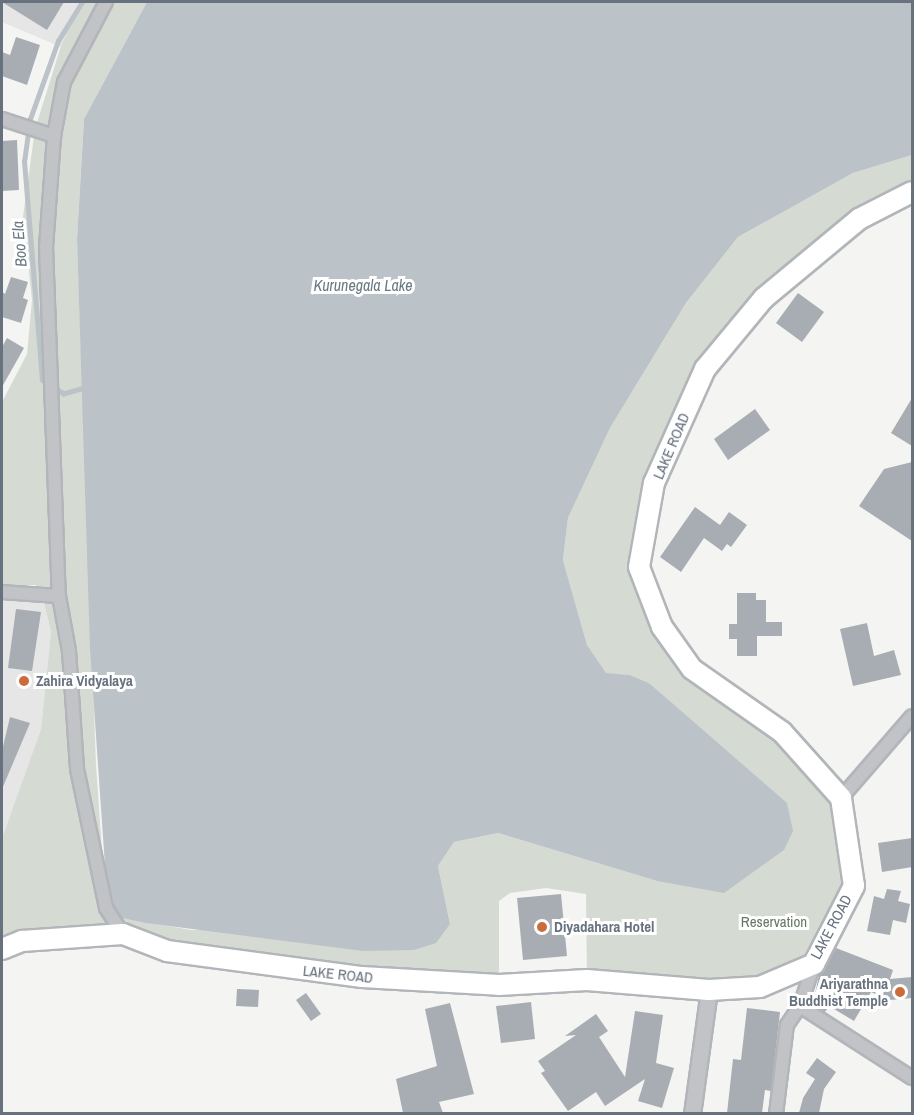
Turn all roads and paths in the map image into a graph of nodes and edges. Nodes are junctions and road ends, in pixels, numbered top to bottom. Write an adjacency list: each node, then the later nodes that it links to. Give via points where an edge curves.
1 (106, 2): 3 (street, via 63,82)
2 (2, 119): 3 (street)
3 (54, 136): 6 (street, via 46,248)
4 (912, 192): 8 (main road, LAKE ROAD, via 859,219 764,298 705,369 654,483 639,567 662,627 692,669 782,732)
5 (2, 592): 6 (street)
6 (59, 596): 9 (street, via 69,651 77,769 106,908)
7 (912, 716): 8 (street)
8 (842, 798): 11 (main road, LAKE ROAD, via 854,886)
9 (123, 934): 10 (main road, LAKE ROAD, via 22,941); 12 (main road, LAKE ROAD, via 167,951 362,977 499,985 587,980)
10 (2, 949)
11 (814, 964): 12 (main road, LAKE ROAD, via 760,987); 13 (street)
12 (709, 990): 15 (street)
13 (801, 1006): 14 (street); 16 (street, via 787,1025)
14 (912, 1078)
15 (692, 1113)
16 (776, 1113)

